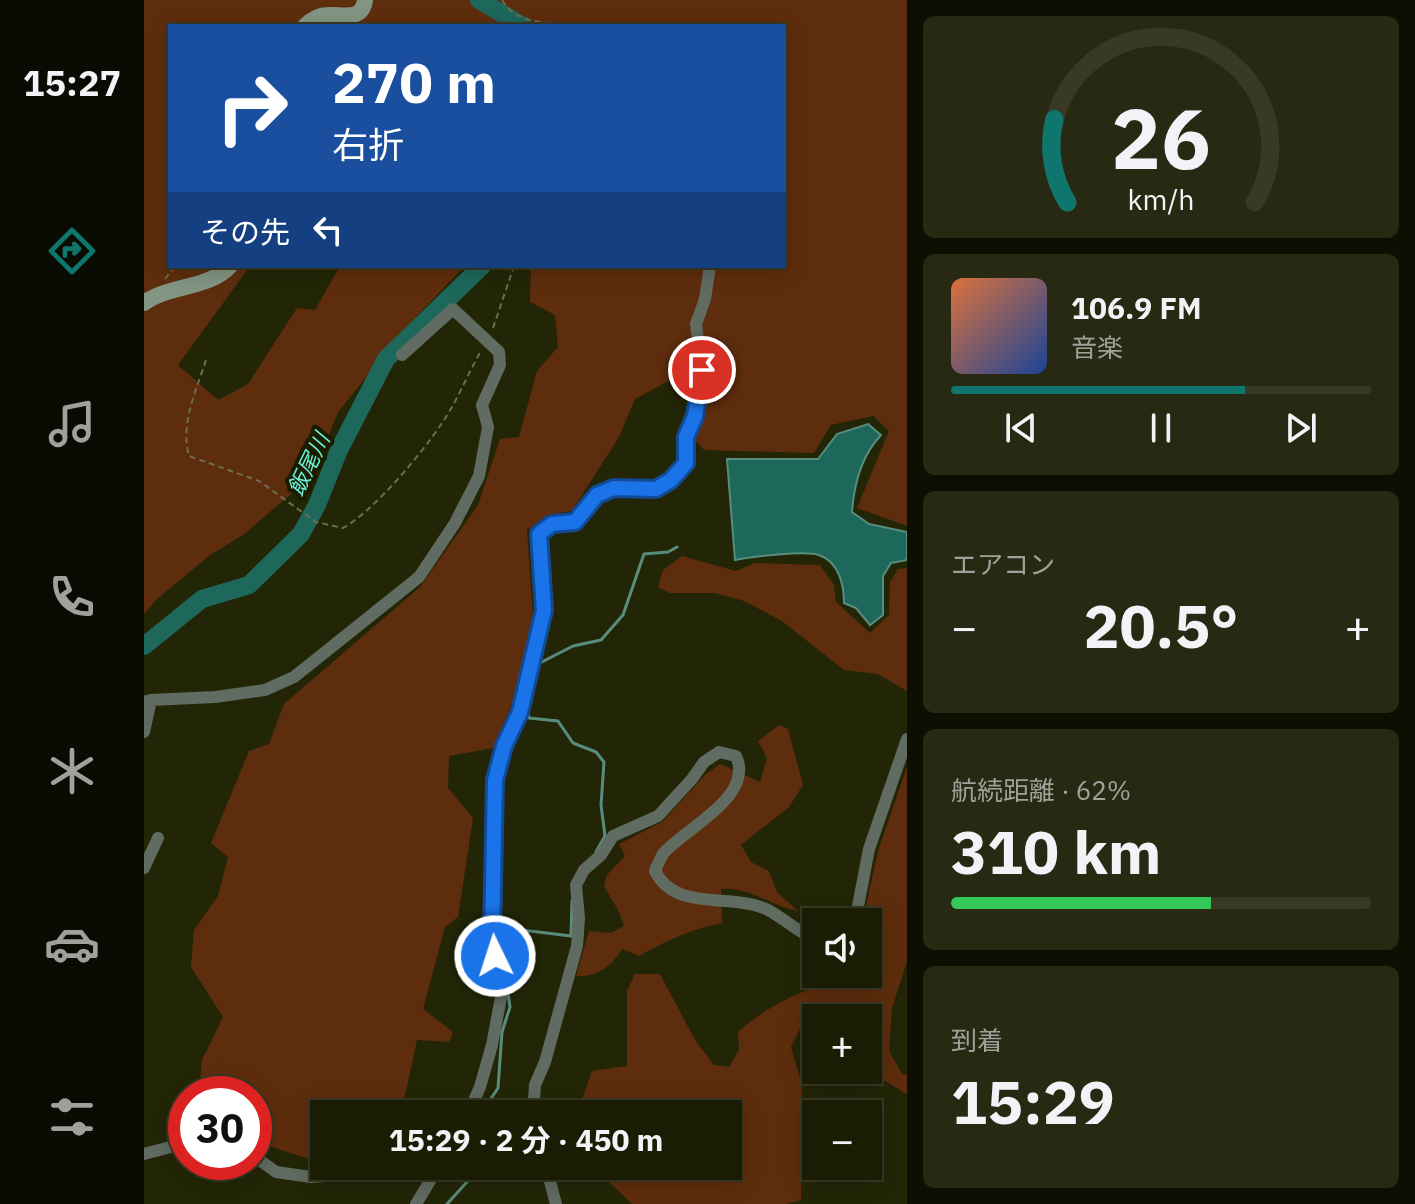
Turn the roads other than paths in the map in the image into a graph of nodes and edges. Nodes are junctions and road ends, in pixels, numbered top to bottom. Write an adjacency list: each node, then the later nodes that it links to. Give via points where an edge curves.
1 (365, 0): 2 (main road, via 358,13 314,18)
2 (307, 24)
3 (228, 268): 5 (main road)
4 (710, 268): 14 (street, via 696,324 702,370 686,437 686,463 656,489 614,488 597,495 575,522 552,524 539,534 544,610 520,712 495,780 492,938 502,992)
5 (144, 303)
6 (402, 355): 7 (street, via 453,309 499,352 500,365 482,405 488,427 479,476 419,577 294,677 275,686)
7 (148, 701): 8 (street)
8 (144, 732)
9 (907, 739): 12 (street, via 869,849)
10 (158, 838): 11 (street)
11 (144, 868)
12 (858, 908)
13 (802, 934): 15 (street, via 768,910 690,898 660,882 655,871 663,855 728,798 739,781 736,756 719,752 658,816 613,836 576,885 577,946)
14 (474, 1100)
15 (534, 1100)
16 (168, 1148): 17 (street)
17 (144, 1154)
18 (272, 1169): 19 (street)
19 (310, 1177)
20 (430, 1180): 22 (street)
21 (550, 1180): 23 (street)
22 (416, 1204)
23 (556, 1204)

